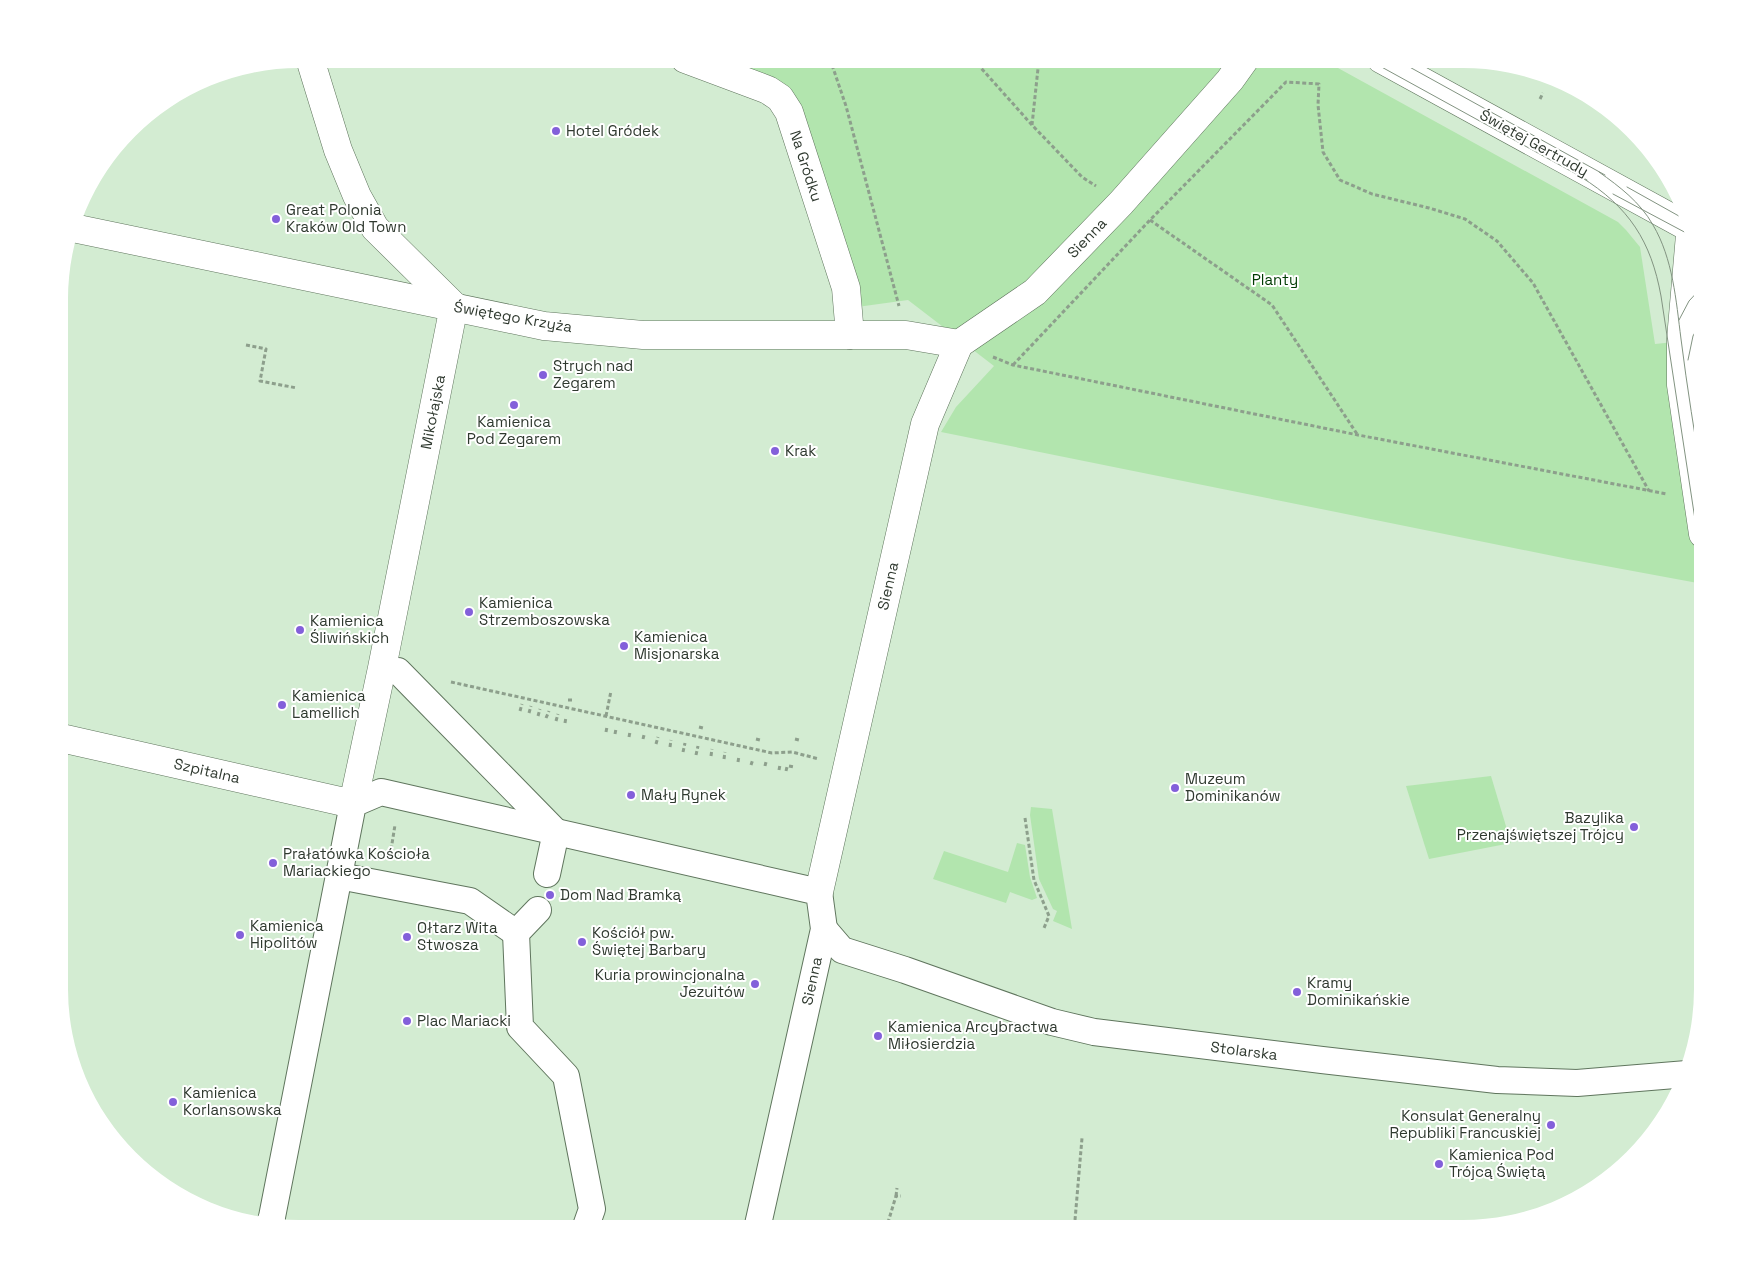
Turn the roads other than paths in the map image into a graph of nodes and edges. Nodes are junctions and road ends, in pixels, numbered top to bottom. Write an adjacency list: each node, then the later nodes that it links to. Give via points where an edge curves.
1 (313, 68): 8 (street, via 338,150 357,196 375,228)
2 (709, 68): 9 (street, Na Gródku, via 768,90 780,98 789,112 846,288)
3 (1239, 68): 10 (street, Sienna, via 1121,203 1035,292)
4 (1396, 68): 5 (street, Świętej Gertrudy)
5 (1682, 224)
6 (78, 229): 8 (street, Świętego Krzyża)
7 (1689, 248): 11 (street, via 1680,375)
8 (454, 306): 9 (street, Świętego Krzyża, via 544,326 643,335); 14 (street, Mikołajska)
9 (850, 335): 10 (street, Świętego Krzyża, via 906,335)
10 (959, 344): 18 (street, Sienna, via 925,424)
11 (1694, 475)
12 (398, 671): 15 (street)
13 (68, 740): 14 (street, Szpitalna)
14 (353, 804): 15 (street, via 381,792); 17 (street)
15 (556, 832): 16 (street); 18 (street)
16 (547, 874)
17 (340, 876): 21 (street, via 470,901); 23 (street)
18 (819, 892): 20 (street, Sienna)
19 (538, 910): 21 (street)
20 (824, 929): 22 (street, Stolarska, via 842,950 1052,1022 1094,1032 1497,1080 1577,1083); 25 (street, Sienna)
21 (516, 933): 24 (street, via 520,1027 566,1076 592,1209)
22 (1678, 1075)
23 (272, 1219)
24 (588, 1220)
25 (759, 1220)

